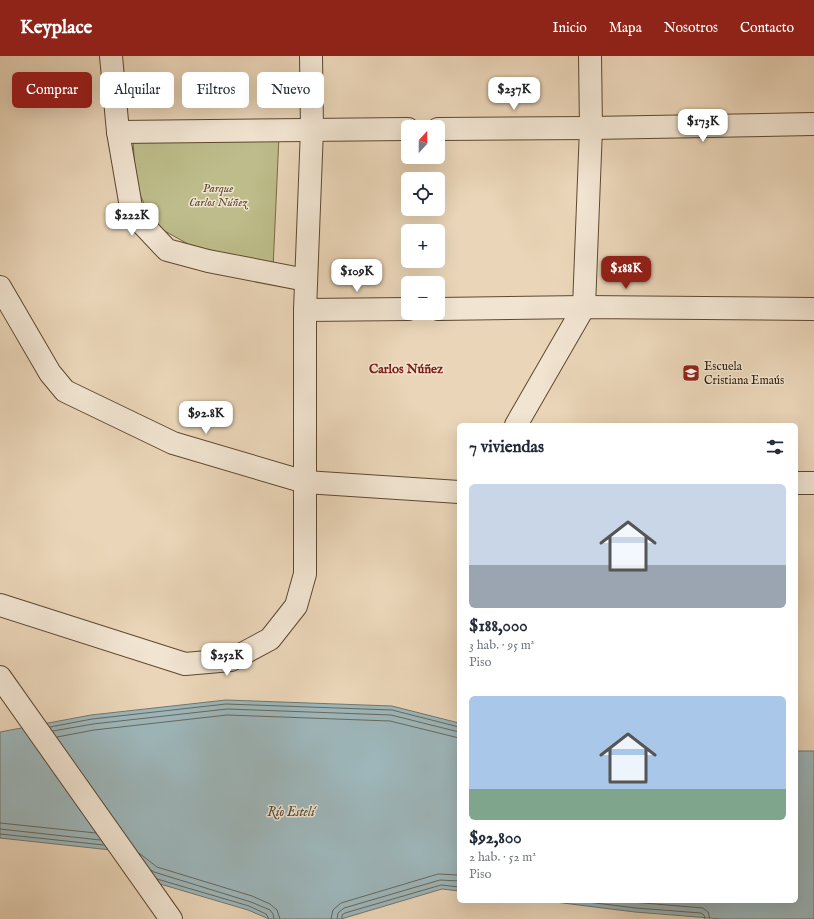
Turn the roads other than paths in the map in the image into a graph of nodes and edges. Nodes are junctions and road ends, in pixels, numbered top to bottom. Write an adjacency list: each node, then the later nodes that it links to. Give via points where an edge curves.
1 (111, 56): 9 (street)
2 (311, 56): 7 (street)
3 (590, 56): 6 (street)
4 (814, 124): 6 (street)
5 (445, 128): 6 (street)
6 (591, 128): 12 (street)
7 (312, 129): 8 (street); 9 (street); 10 (street)
8 (401, 129)
9 (118, 132): 10 (street, via 132,213 167,250 208,261)
10 (306, 280): 16 (street)
11 (0, 287): 18 (street, via 50,373 65,392 173,443)
12 (584, 307): 14 (street); 15 (street); 17 (street)
13 (401, 309): 16 (street)
14 (445, 309)
15 (814, 309)
16 (305, 310): 18 (street)
17 (517, 423)
18 (305, 482): 21 (street); 22 (street, via 305,574 296,606 270,639 231,660 185,664)
19 (798, 483): 20 (street)
20 (814, 484)
21 (457, 492)
22 (0, 606)
23 (0, 677): 24 (street)
24 (10, 703): 25 (street)
25 (171, 919)

